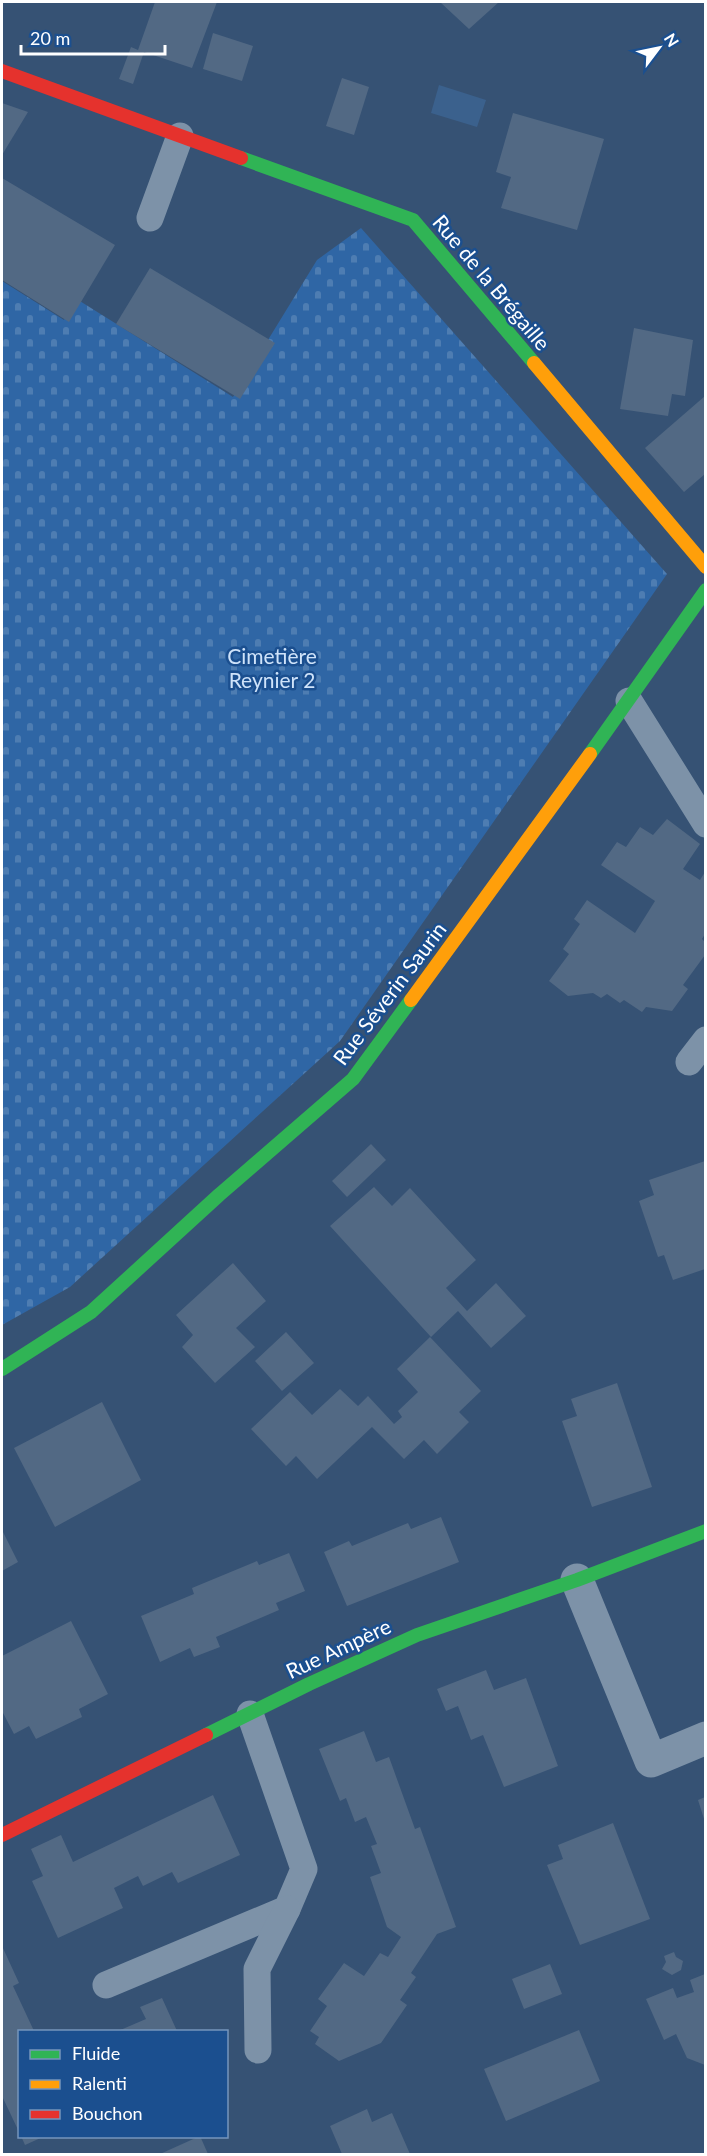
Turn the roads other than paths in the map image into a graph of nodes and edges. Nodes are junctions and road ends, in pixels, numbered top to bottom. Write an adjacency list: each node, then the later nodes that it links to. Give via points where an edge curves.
1 (2, 71): 2 (street, Rue de la Brégaille)
2 (180, 136): 3 (lane); 4 (street, Rue de la Brégaille, via 413,220)
3 (150, 218)
4 (705, 567)
5 (705, 590): 6 (street, Rue Séverin Saurin)
6 (629, 701): 7 (lane); 10 (street, Rue Séverin Saurin, via 353,1079 92,1312)
7 (705, 824)
8 (705, 1040): 9 (lane)
9 (689, 1062)
10 (2, 1368)
11 (705, 1531): 12 (street, Rue Ampère)
12 (577, 1580): 13 (street, Rue Ampère, via 417,1635); 14 (street, via 651,1761)
13 (250, 1714): 15 (street, Rue Ampère); 16 (lane, via 304,1869)
14 (705, 1738)
15 (2, 1834)
16 (286, 1909): 17 (lane); 18 (lane, via 257,1969)
17 (106, 1985)
18 (258, 2050)

